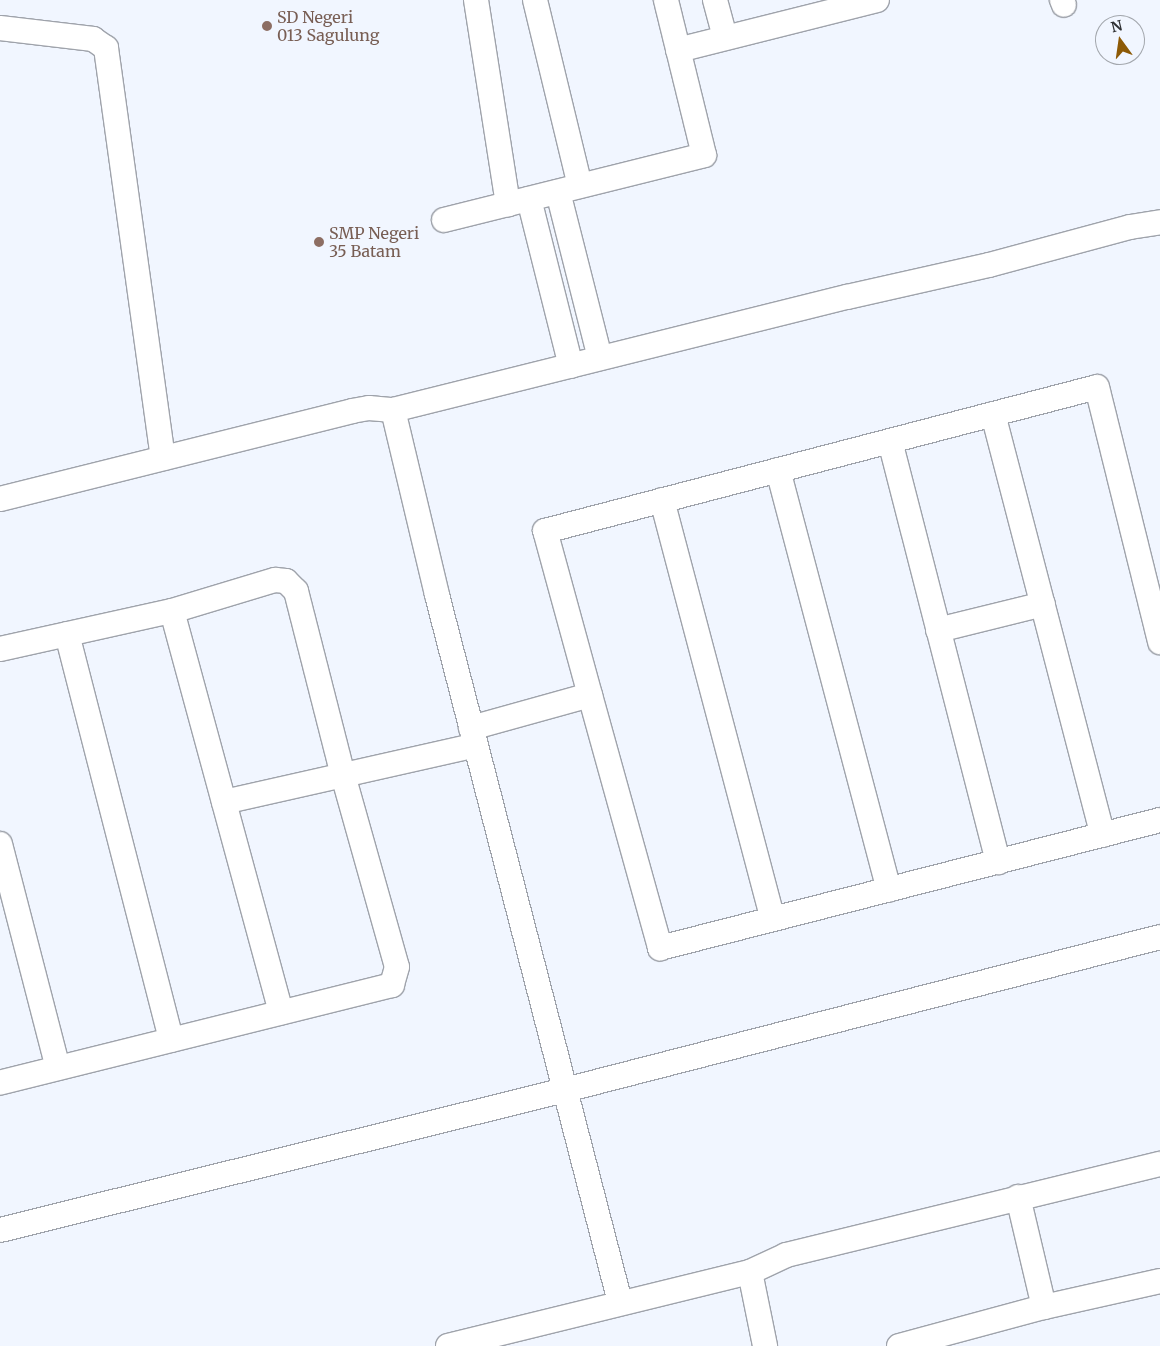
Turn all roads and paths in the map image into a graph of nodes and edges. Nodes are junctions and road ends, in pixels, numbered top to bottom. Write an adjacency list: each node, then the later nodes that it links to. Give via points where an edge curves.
1 (476, 0): 11 (street)
2 (535, 0): 10 (street)
3 (666, 0): 9 (street)
4 (715, 0): 8 (street)
5 (877, 0): 6 (street)
6 (836, 5): 8 (street)
7 (0, 28): 19 (street, via 93,38 106,48)
8 (725, 38): 9 (street)
9 (678, 50): 10 (street, via 704,155)
10 (569, 189): 11 (street); 14 (street)
11 (519, 202): 12 (street); 15 (street)
12 (444, 220)
13 (1160, 222): 14 (street)
14 (600, 358): 15 (street)
15 (571, 366): 16 (street)
16 (394, 410): 19 (street, via 369,408 352,411); 31 (street)
17 (994, 414): 18 (street); 23 (street, via 1097,386); 24 (street)
18 (890, 441): 20 (street); 26 (street)
19 (163, 458): 21 (street)
20 (778, 470): 22 (street); 38 (street)
21 (0, 499)
22 (662, 500): 30 (street, via 545,531); 39 (street)
23 (1152, 576): 28 (street)
24 (1043, 604): 26 (street); 35 (street)
25 (172, 610): 27 (street); 32 (street, via 275,580 286,581 296,591); 33 (street)
26 (938, 630): 37 (street)
27 (67, 634): 29 (street); 42 (street)
28 (1160, 642)
29 (0, 649)
30 (590, 696): 31 (street); 39 (street, via 660,948)
31 (474, 737): 32 (street); 45 (street)
32 (343, 775): 33 (street); 41 (street, via 397,967 396,978 392,985)
33 (224, 802): 41 (street)
34 (1160, 820): 35 (street)
35 (1102, 835): 37 (street)
36 (0, 844): 43 (street)
37 (998, 862): 38 (street)
38 (889, 890): 39 (street)
39 (773, 919)
40 (1160, 937): 45 (street)
41 (281, 1012): 42 (street)
42 (171, 1040): 43 (street)
43 (58, 1068): 44 (street)
44 (0, 1082)
45 (566, 1090): 48 (street); 51 (street)
46 (1160, 1164): 47 (street)
47 (1018, 1197): 49 (street, via 786,1255); 52 (street)
48 (0, 1230)
49 (750, 1272): 51 (street); 55 (street)
50 (1160, 1280): 52 (street)
51 (620, 1302): 53 (street)
52 (1044, 1307): 56 (street)
53 (515, 1337): 54 (street)
54 (448, 1346)
55 (765, 1346)
56 (899, 1346)

